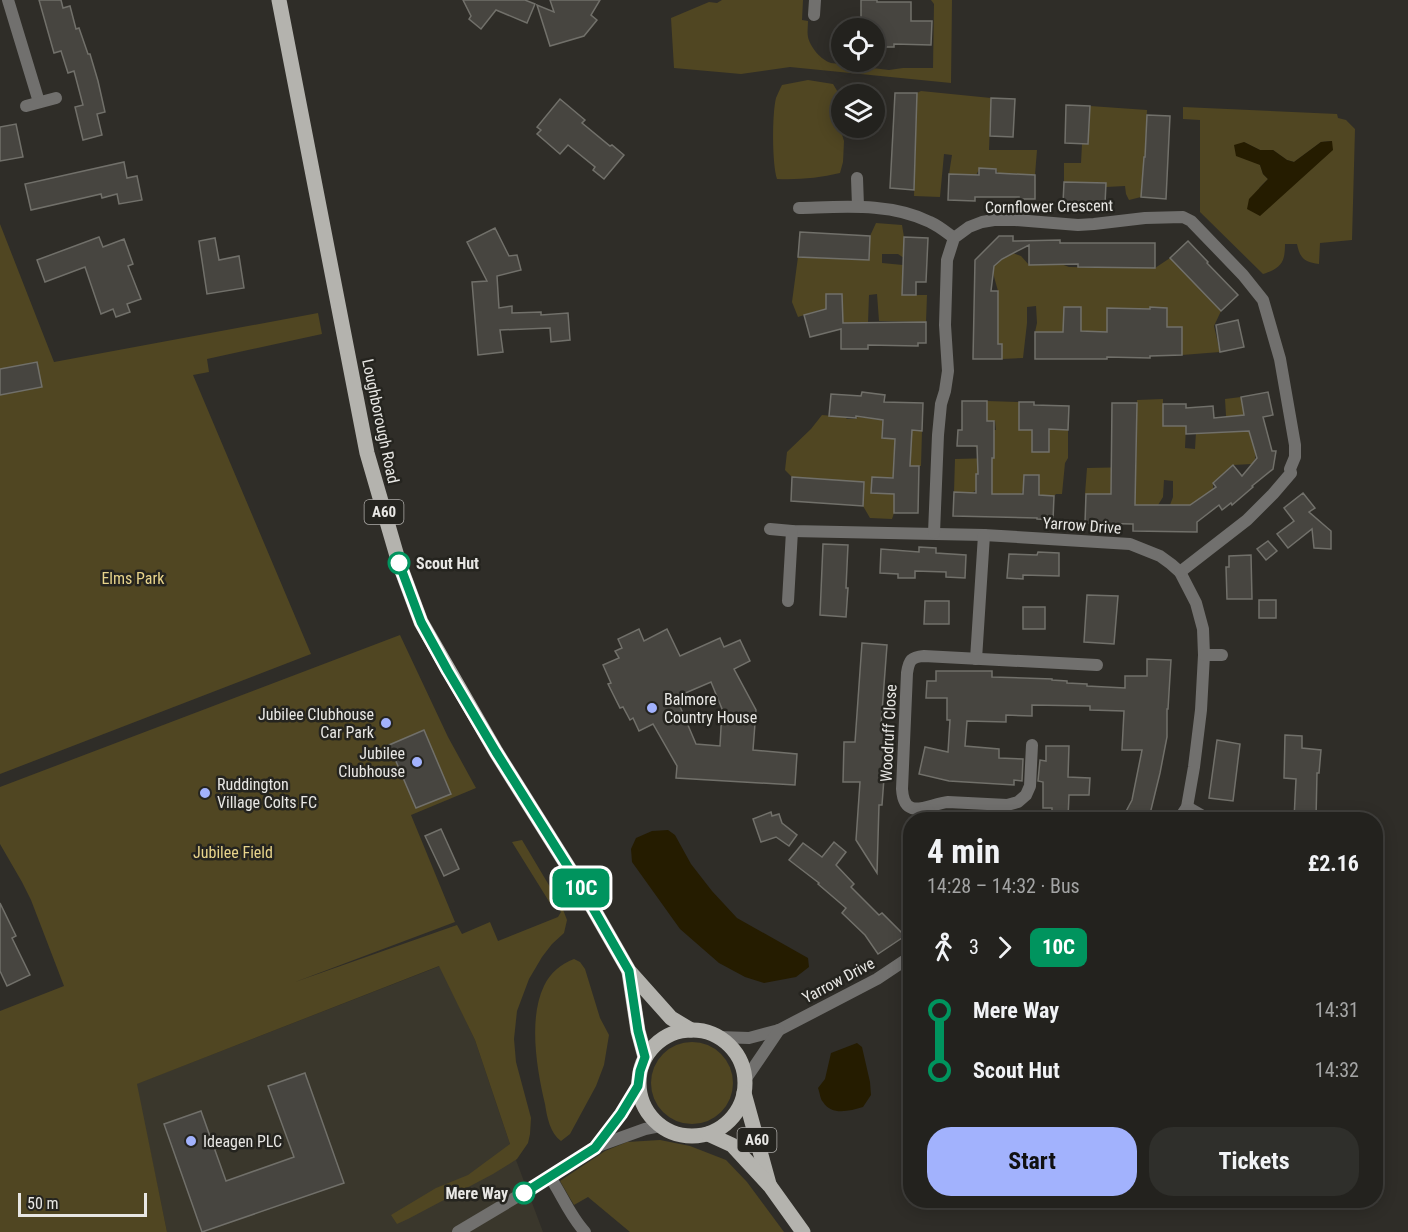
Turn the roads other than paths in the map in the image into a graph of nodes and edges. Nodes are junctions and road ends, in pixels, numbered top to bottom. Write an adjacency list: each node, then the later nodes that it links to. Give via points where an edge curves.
1 (8, 0): 6 (street)
2 (279, 0): 29 (main road, Loughborough Road / A60, via 367,453 399,563 421,622 448,671)
3 (815, 0): 4 (street)
4 (814, 15)
5 (56, 98): 6 (street)
6 (39, 102): 7 (street)
7 (26, 105)
8 (857, 178): 9 (street)
9 (858, 206): 10 (street); 11 (street, via 902,212 929,222)
10 (799, 208)
11 (954, 238): 14 (street, via 947,260 948,370 938,435); 16 (street, Cornflower Crescent, via 969,227 994,220 1078,225 1183,217 1191,220 1263,300 1280,359 1295,445 1291,473 1247,520)
12 (770, 529): 13 (street, Yarrow Drive)
13 (792, 531): 14 (street, Yarrow Drive); 17 (street)
14 (934, 533): 15 (street, Yarrow Drive)
15 (984, 535): 16 (street, Yarrow Drive, via 1130,544 1160,556); 20 (street)
16 (1180, 572): 18 (street, Yarrow Drive, via 1196,603)
17 (788, 601)
18 (1204, 655): 19 (street); 23 (street, Yarrow Drive, via 1201,710)
19 (1222, 655)
20 (976, 659): 21 (street, Woodruff Close); 24 (street, Woodruff Close, via 916,656 909,664 902,797 912,809)
21 (1097, 665)
22 (1032, 745): 24 (street, via 1030,786 1018,802 948,802)
23 (1187, 807): 26 (street, Yarrow Drive); 27 (street)
24 (926, 808): 25 (street)
25 (929, 812)
26 (1184, 812)
27 (1196, 812)
28 (903, 962): 31 (street, Yarrow Drive)
29 (629, 971): 30 (main road, Loughborough Road / A60, via 671,1018); 33 (main road, Loughborough Road / A60)
30 (691, 1030): 32 (main road, A60); 33 (main road, via 675,1032 657,1042)
31 (779, 1030): 32 (street, Yarrow Drive, via 749,1038); 35 (street)
32 (718, 1037): 35 (main road, A60, via 732,1048 741,1063)
33 (645, 1057): 34 (main road, A60)
34 (638, 1086): 36 (main road, via 641,1101); 38 (street)
35 (745, 1086): 37 (main road, A60, via 737,1111); 40 (main road, A60)
36 (660, 1126): 37 (main road, A60, via 691,1136); 38 (street)
37 (708, 1134): 40 (main road, A60, via 732,1145)
38 (595, 1148): 39 (street)
39 (550, 1177): 41 (street); 42 (street)
40 (770, 1186): 43 (main road, A60)
41 (458, 1232)
42 (585, 1232)
43 (803, 1232)

